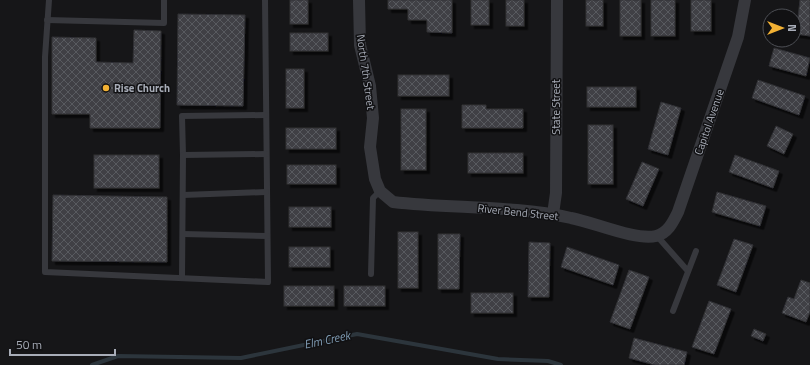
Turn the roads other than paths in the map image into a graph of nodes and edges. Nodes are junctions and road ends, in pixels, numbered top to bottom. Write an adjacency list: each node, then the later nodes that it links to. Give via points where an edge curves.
1 (49, 0): 7 (lane)
2 (164, 0): 7 (lane, via 164,23)
3 (265, 0): 8 (lane)
4 (359, 0): 11 (street, North 7th Street, via 360,45 370,86 373,118 370,147 375,179)
5 (557, 0): 14 (street, State Street, via 556,193)
6 (745, 0): 17 (street, Capitol Avenue, via 738,37 678,212 670,228)
7 (47, 20): 21 (lane, via 45,272)
8 (266, 115): 9 (lane); 10 (lane, via 182,116)
9 (266, 154): 10 (lane); 12 (lane)
10 (183, 155): 13 (lane)
11 (380, 191): 14 (street, River Bend Street, via 393,202); 20 (lane, via 373,198)
12 (266, 192): 13 (lane); 16 (lane)
13 (183, 195): 15 (lane)
14 (553, 214): 17 (street, River Bend Street, via 589,221 637,236)
15 (183, 234): 16 (lane); 21 (lane)
16 (267, 236): 21 (lane, via 268,282)
17 (657, 236): 19 (lane)
18 (696, 251): 19 (lane)
19 (688, 270): 22 (lane)
20 (371, 274)
21 (182, 278)
22 (673, 311)

